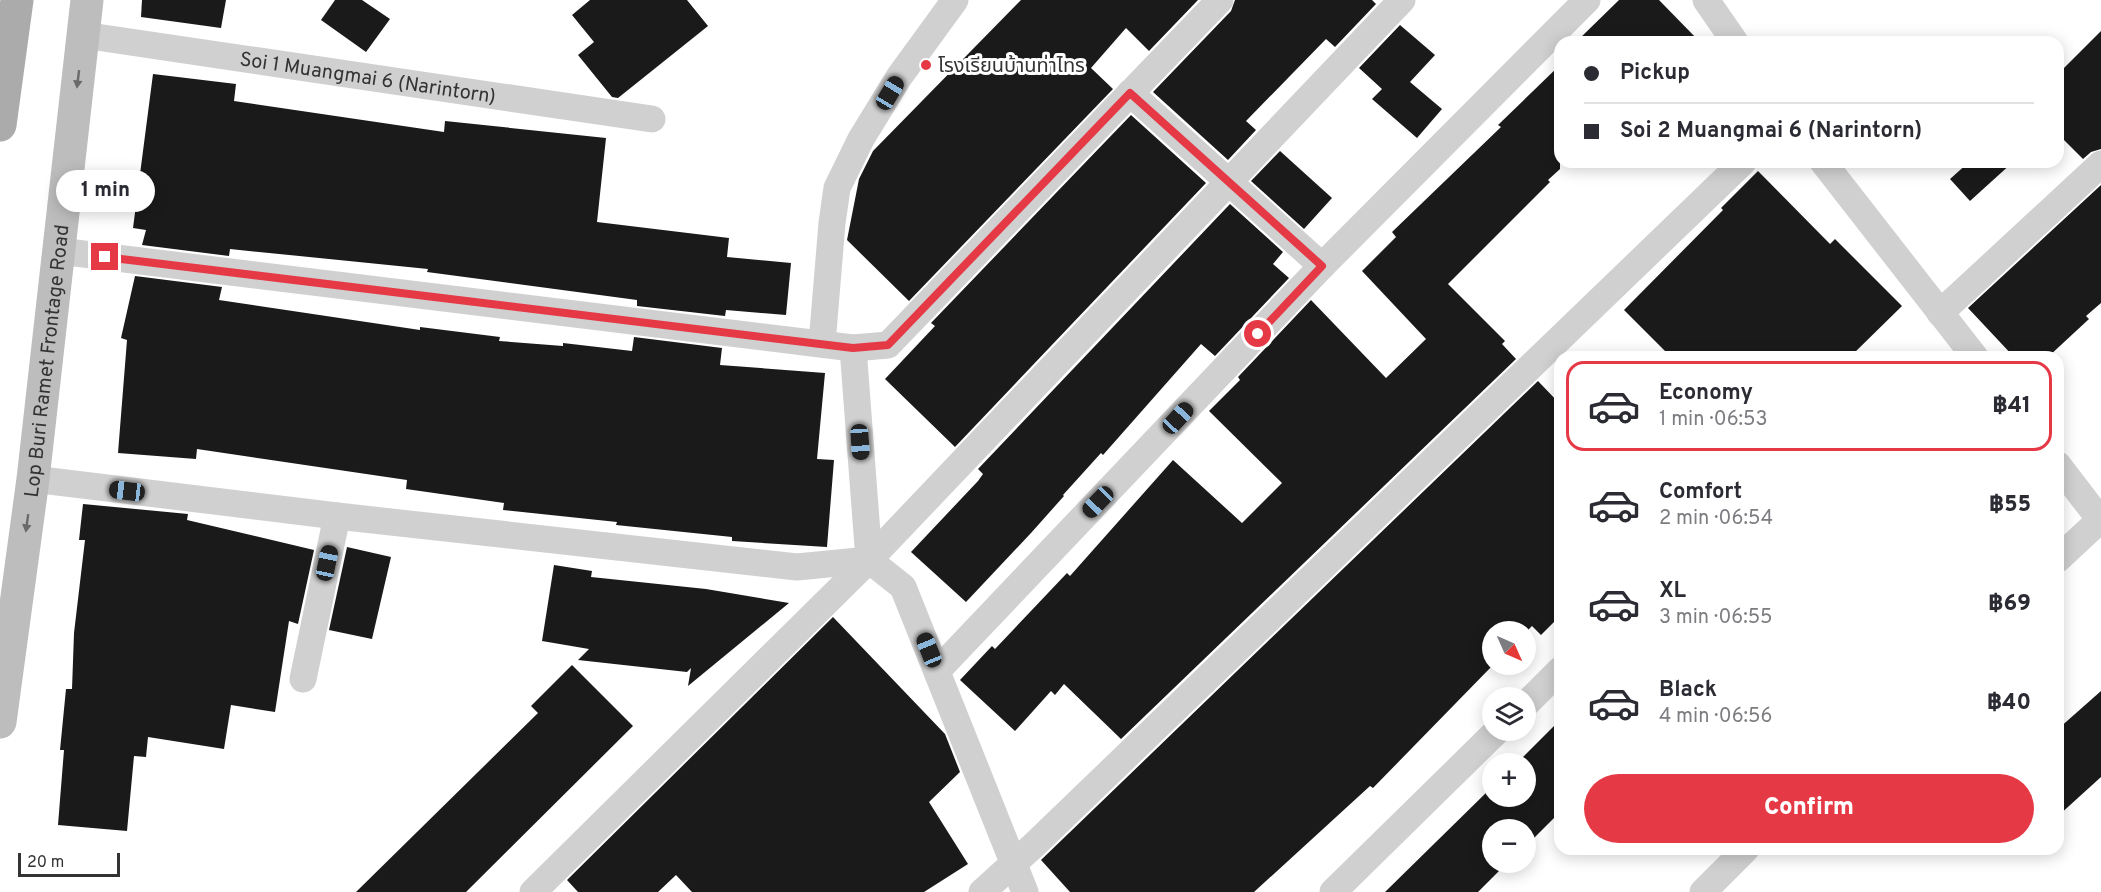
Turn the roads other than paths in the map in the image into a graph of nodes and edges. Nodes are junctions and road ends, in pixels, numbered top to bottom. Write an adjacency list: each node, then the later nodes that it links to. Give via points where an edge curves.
1 (16, 0): 11 (main road)
2 (25, 0): 11 (main road)
3 (87, 0): 9 (main road, Lop Buri Ramet Frontage Road)
4 (954, 0): 22 (street, via 899,77 837,188)
5 (1220, 0): 12 (street)
6 (1402, 0): 18 (street)
7 (1587, 0): 20 (street)
8 (1706, 0): 10 (street)
9 (83, 35): 13 (street, Soi 1 Muangmai 6 (Narintorn)); 19 (main road, Lop Buri Ramet Frontage Road, one-way to 19)
10 (1731, 36)
11 (8, 69): 14 (main road)
12 (1130, 93): 18 (street); 23 (street, via 888,345)
13 (652, 119)
14 (0, 125)
15 (2101, 164): 21 (street)
16 (1737, 168): 38 (street)
17 (1828, 168): 21 (street)
18 (1229, 183): 20 (street); 30 (street)
19 (58, 251): 22 (street); 26 (main road, Lop Buri Ramet Frontage Road)
20 (1322, 266): 31 (street)
21 (1940, 313): 24 (street)
22 (822, 344): 23 (street)
23 (853, 348): 30 (street)
24 (1969, 351)
25 (2064, 473): 28 (street)
26 (33, 479): 27 (street); 35 (main road, Lop Buri Ramet Frontage Road, one-way to 35)
27 (337, 516): 30 (street, via 797,567); 33 (street)
28 (2101, 520): 29 (street)
29 (2064, 554)
30 (869, 560): 31 (street, via 903,587); 39 (street)
31 (937, 671): 38 (street)
32 (1554, 676): 34 (street)
33 (303, 679)
34 (1536, 694)
35 (0, 722)
36 (1487, 741): 42 (street)
37 (1740, 855): 43 (street)
38 (1014, 863): 40 (street); 41 (street)
39 (533, 892)
40 (982, 892)
41 (1025, 892)
42 (1333, 892)
43 (1703, 892)

